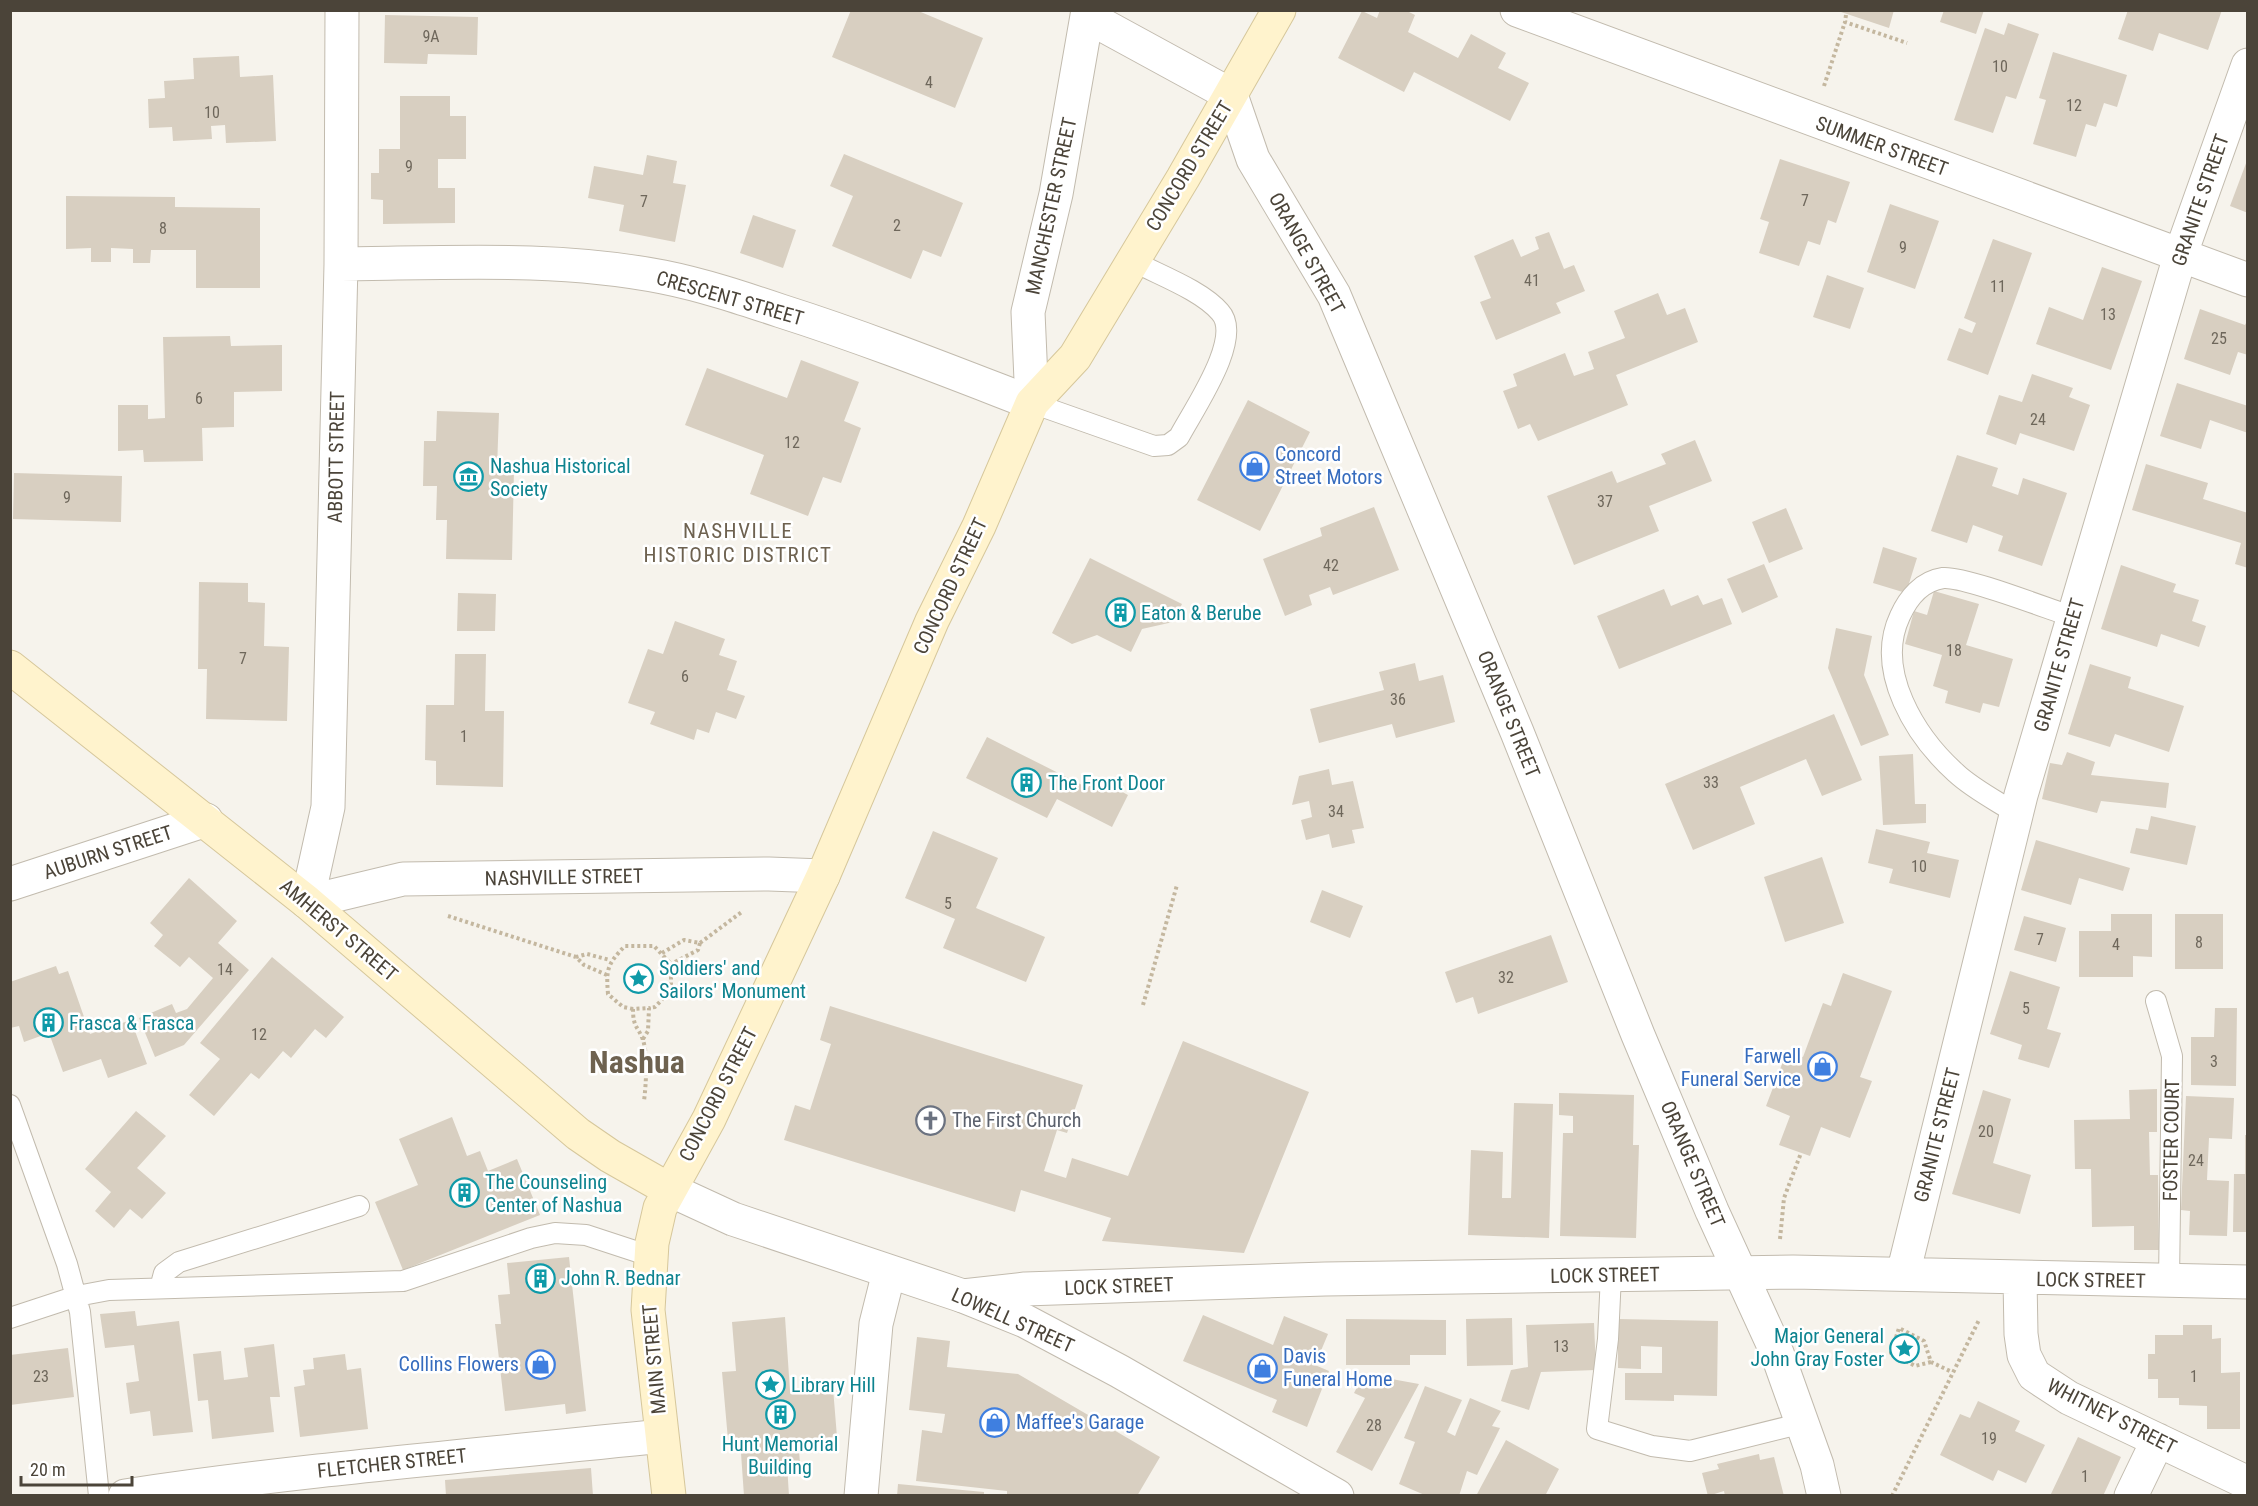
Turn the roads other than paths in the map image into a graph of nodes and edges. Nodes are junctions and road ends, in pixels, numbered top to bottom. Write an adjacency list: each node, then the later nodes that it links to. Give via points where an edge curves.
1 (342, 10): 9 (street, ABBOTT STREET)
2 (1279, 10): 6 (main road, CONCORD STREET)
3 (1517, 10): 7 (street, SUMMER STREET)
4 (1088, 14): 6 (street); 11 (street, MANCHESTER STREET, via 1056,194 1028,312)
5 (2247, 65): 7 (street, GRANITE STREET)
6 (1231, 95): 8 (main road, CONCORD STREET); 26 (street, ORANGE STREET, via 1253,159 1334,295 1517,732 1638,1035)
7 (2180, 256): 10 (street, SUMMER STREET); 12 (street, GRANITE STREET)
8 (1133, 261): 11 (main road, CONCORD STREET, via 1075,357); 11 (lane, via 1208,301 1222,314 1229,329 1225,349 1179,437 1168,445 1154,446)
9 (341, 264): 11 (street, CRESCENT STREET, via 532,263 662,277 710,288 849,333); 18 (street, ABBOTT STREET, via 328,807)
10 (2247, 280)
11 (1032, 403): 16 (main road, CONCORD STREET, via 979,526 932,621)
12 (2073, 617): 14 (street, GRANITE STREET); 14 (lane, via 1943,578 1922,586 1907,602 1898,622 1893,642 1895,675 1906,709 1927,742 1957,774)
13 (10, 667): 15 (main road, AMHERST STREET)
14 (2017, 814): 27 (street, GRANITE STREET)
15 (206, 820): 17 (street, AUBURN STREET); 18 (main road, AMHERST STREET)
16 (823, 876): 18 (street, NASHVILLE STREET, via 403,879); 22 (main road, CONCORD STREET, via 709,1119)
17 (10, 884)
18 (307, 902): 22 (main road, AMHERST STREET, via 578,1134)
19 (2156, 1001): 30 (lane, FOSTER COURT, via 2172,1056)
20 (10, 1105): 21 (lane)
21 (18, 1148): 33 (lane)
22 (668, 1189): 24 (main road, MAIN STREET, via 654,1228); 25 (street, LOWELL STREET, via 733,1219)
23 (359, 1206): 32 (lane, via 179,1262 164,1273)
24 (650, 1256): 32 (lane, via 586,1235 555,1233 403,1281); 37 (main road, MAIN STREET, via 648,1310)
25 (889, 1272): 34 (street, LOWELL STREET); 43 (street, via 876,1324)
26 (1741, 1273): 27 (street, LOCK STREET); 28 (street, LOCK STREET); 36 (street, ORANGE STREET)
27 (1903, 1274): 29 (street, LOCK STREET)
28 (1611, 1275): 34 (street, LOCK STREET, via 1313,1279 1025,1289); 36 (lane, via 1597,1429 1652,1446 1690,1450)
29 (2020, 1279): 30 (street, LOCK STREET); 38 (street, WHITNEY STREET, via 2022,1345 2034,1375 2069,1398)
30 (2169, 1282): 31 (street, LOCK STREET)
31 (2247, 1282)
32 (160, 1288): 33 (lane)
33 (77, 1296): 35 (lane); 40 (lane, via 84,1331)
34 (963, 1296): 44 (street, LOWELL STREET, via 1082,1350)
35 (10, 1318)
36 (1803, 1423): 45 (street, ORANGE STREET)
37 (661, 1436): 41 (street, FLETCHER STREET, via 366,1465); 42 (main road, MAIN STREET)
38 (2158, 1440): 39 (street, WHITNEY STREET); 46 (street)
39 (2247, 1483)
40 (99, 1496)
41 (125, 1496)
42 (669, 1496)
43 (861, 1496)
44 (1337, 1496)
45 (1824, 1496)
46 (2131, 1496)

